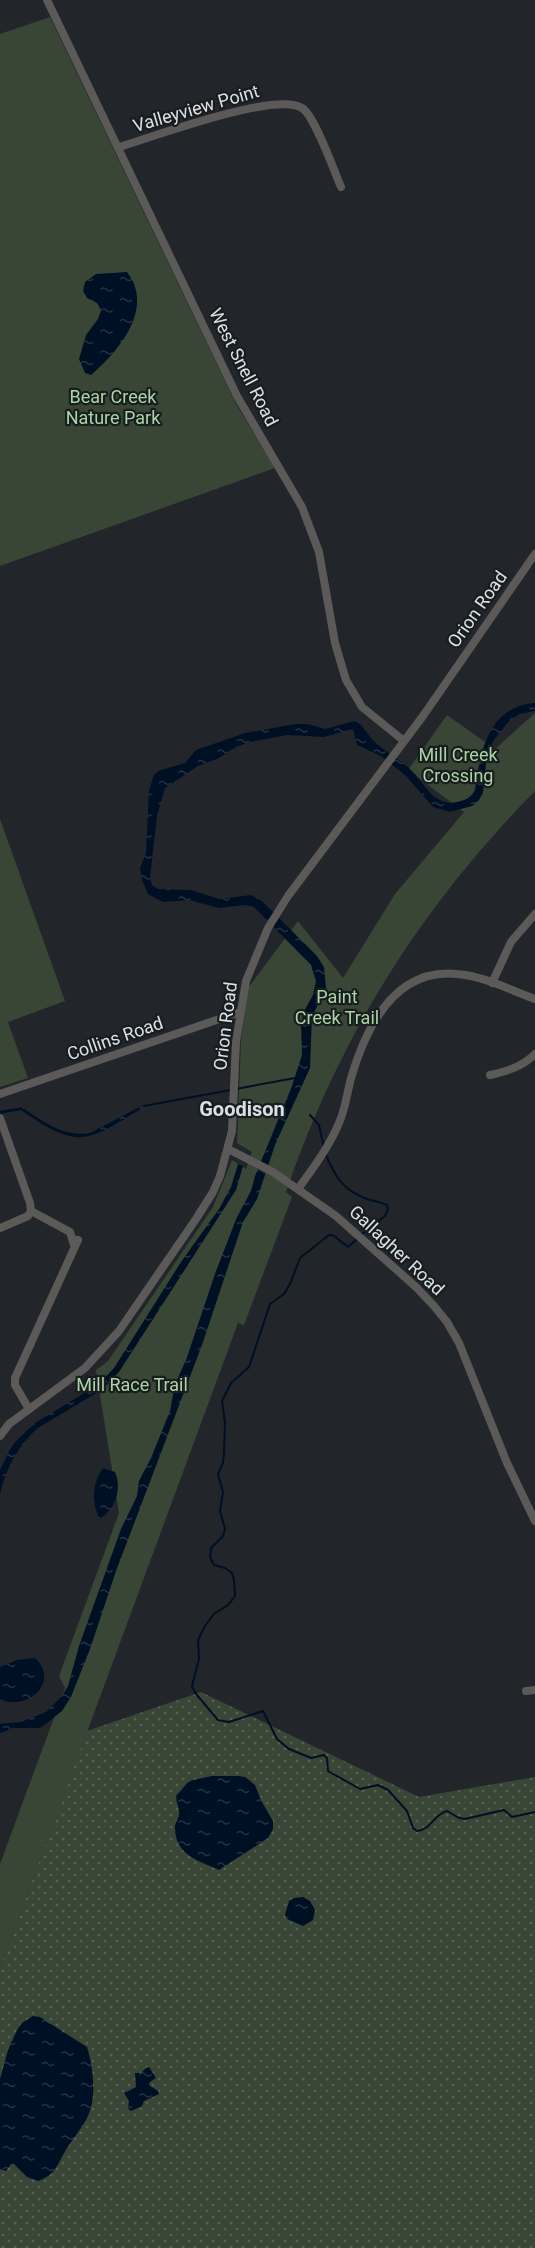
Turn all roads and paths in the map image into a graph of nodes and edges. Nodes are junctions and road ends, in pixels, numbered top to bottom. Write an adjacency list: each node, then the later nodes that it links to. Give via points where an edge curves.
1 (47, 0): 2 (street, West Snell Road)
2 (119, 147): 3 (street, Valleyview Point, via 236,112 286,103 303,108 313,121); 5 (street, West Snell Road, via 237,396 302,507 319,552 335,643 346,680 362,707)
3 (341, 187)
4 (535, 554): 5 (street, Orion Road)
5 (404, 741): 9 (street, Orion Road, via 278,911 246,981)
6 (535, 914): 7 (street, via 511,942)
7 (492, 983): 8 (street); 15 (street, via 443,974 424,978 394,994 371,1026 360,1050 340,1122)
8 (535, 999)
9 (240, 1012): 12 (street, Collins Road); 14 (street, Orion Road, via 235,1104)
10 (535, 1054): 11 (street, via 528,1062)
11 (490, 1075)
12 (0, 1094)
13 (0, 1118): 16 (street)
14 (228, 1149): 15 (street, Gallagher Road); 18 (street, Orion Road, via 213,1192 119,1331 85,1368)
15 (298, 1189): 20 (street, Gallagher Road, via 336,1216 416,1287 447,1322)
16 (31, 1211): 17 (street); 18 (street, via 70,1232 76,1242 15,1378)
17 (0, 1228)
18 (29, 1409): 19 (street, Orion Road)
19 (0, 1436)
20 (535, 1521)

